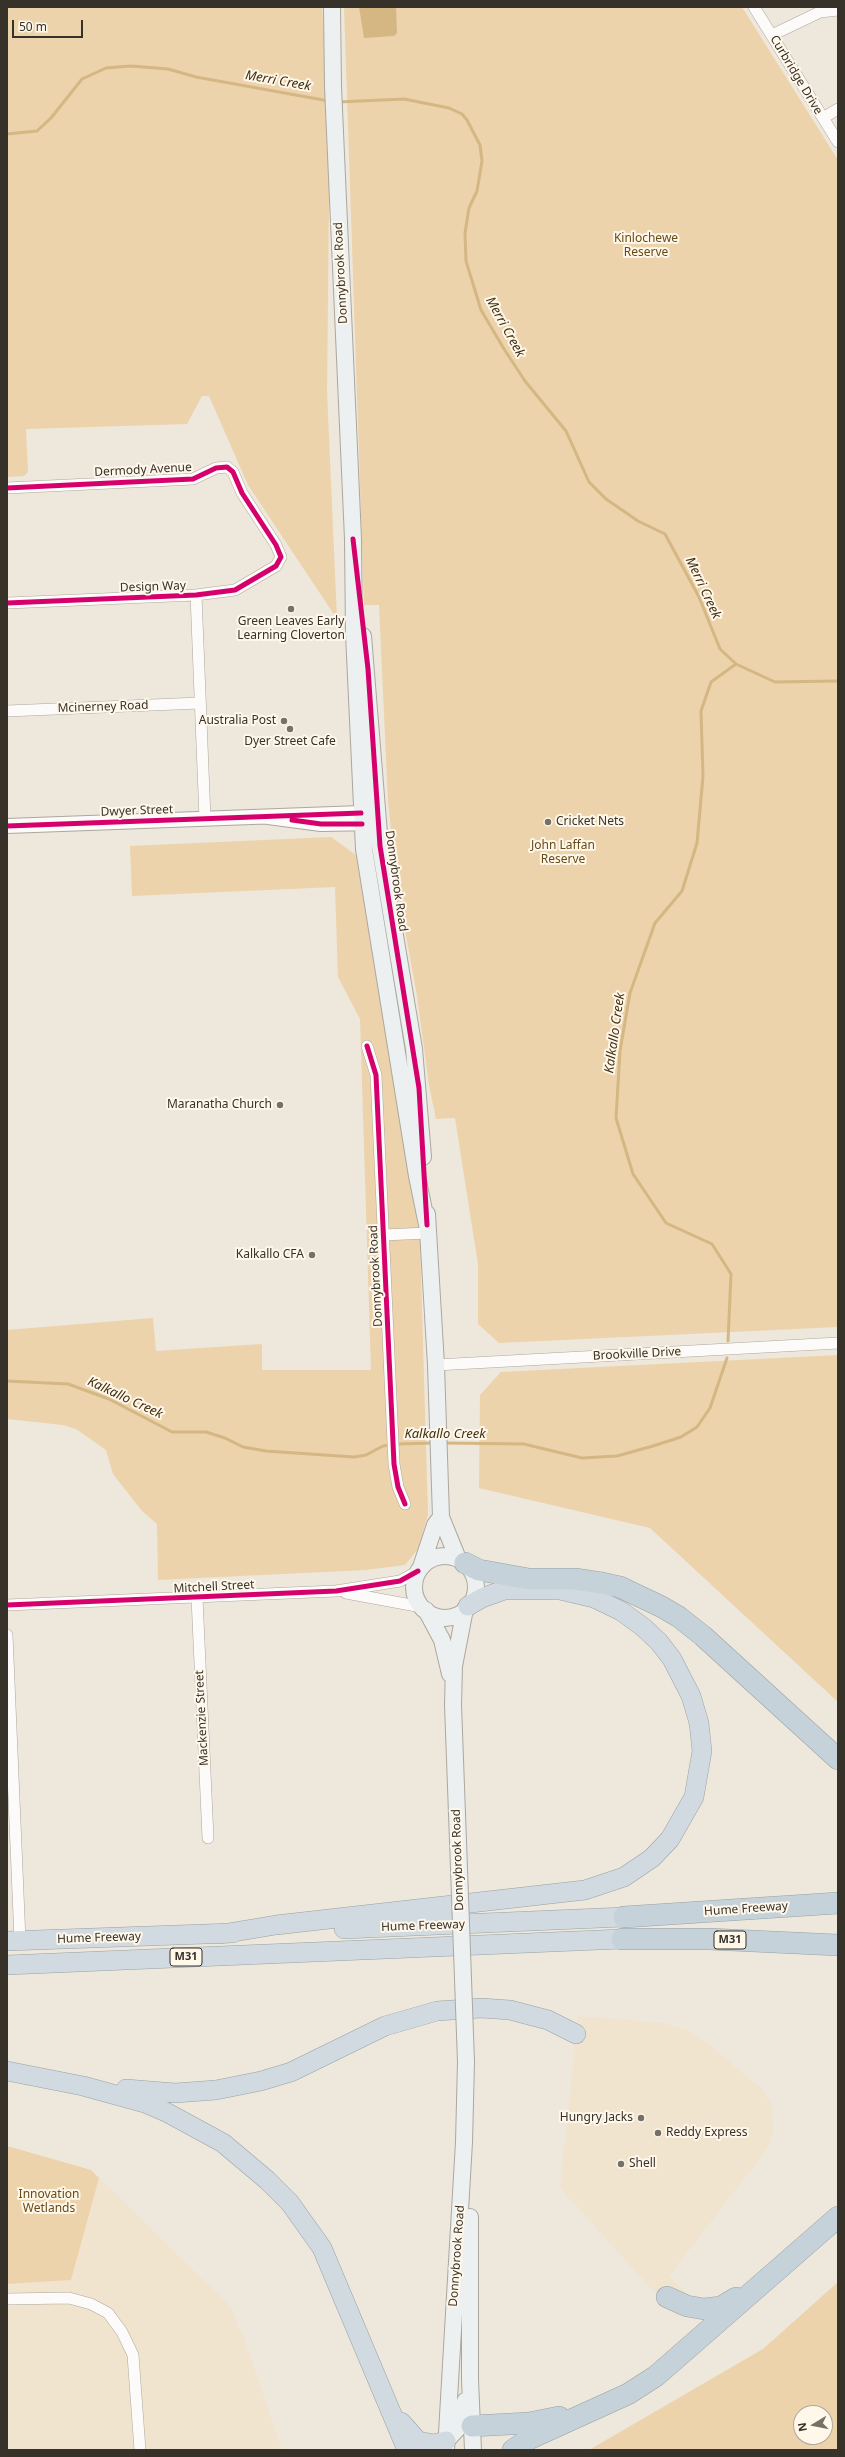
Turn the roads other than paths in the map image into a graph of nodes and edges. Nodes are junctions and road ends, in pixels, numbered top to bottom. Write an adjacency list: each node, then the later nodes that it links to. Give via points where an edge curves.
1 (332, 7): 9 (main road, Donnybrook Road, via 332,87)
2 (754, 7): 4 (street, Curbridge Drive)
3 (838, 10): 4 (street, via 820,12)
4 (772, 35): 6 (street, Curbridge Drive)
5 (838, 109): 6 (street)
6 (822, 118): 7 (street, Curbridge Drive)
7 (838, 142)
8 (7, 488): 10 (street, Dermody Avenue, via 193,479 216,468 227,467 233,472 242,493)
9 (353, 539): 15 (main road, Donnybrook Road); 17 (main road, Donnybrook Road, via 368,676)
10 (280, 551): 11 (street, Design Way, via 280,562 276,566 242,588)
11 (196, 595): 12 (street, Design Way); 13 (street, Design Way)
12 (7, 603)
13 (200, 703): 14 (street, Mcinerney Road); 16 (street, Design Way)
14 (7, 712)
15 (361, 818): 16 (street, Dwyer Street, via 321,824 268,817); 17 (street, Dwyer Street); 20 (main road, Donnybrook Road, via 369,892)
16 (206, 819): 18 (street, Dwyer Street)
17 (378, 823): 20 (main road, Donnybrook Road, via 384,880 419,1088)
18 (7, 826)
19 (367, 1046): 21 (street, Donnybrook Road, via 376,1075)
20 (428, 1229): 21 (street, Donnybrook Road); 23 (main road, Donnybrook Road)
21 (383, 1235): 24 (street, Donnybrook Road, via 395,1478)
22 (838, 1343): 23 (street, Brookville Drive)
23 (436, 1364): 25 (main road, Donnybrook Road)
24 (405, 1504)
25 (441, 1517): 26 (main road, Donnybrook Road); 27 (main road, Donnybrook Road, via 435,1525)
26 (461, 1561): 27 (main road, via 438,1556); 31 (main road, via 473,1575 475,1589); 35 (highway, via 479,1570 529,1579 575,1579 620,1587 662,1607 703,1636)
27 (420, 1569): 28 (street, Mitchell Street, via 400,1581); 32 (main road, via 414,1586 418,1601)
28 (336, 1591): 29 (street, Mitchell Street); 32 (street, Mitchell Street)
29 (197, 1598): 30 (street, Mitchell Street); 36 (street, Mackenzie Street)
30 (7, 1605)
31 (467, 1608): 32 (main road, via 458,1614 441,1617); 34 (main road, Donnybrook Road, via 454,1666); 39 (highway, via 487,1596 504,1590 560,1590 594,1598 614,1608 643,1627 659,1642 672,1658 691,1696 698,1717 702,1751 694,1797 670,1839 652,1858 624,1877 585,1890 276,1925)
32 (424, 1609): 34 (main road, Donnybrook Road, via 438,1631 444,1649)
33 (7, 1635): 41 (street)
34 (453, 1705): 45 (main road, Donnybrook Road, bridge)
35 (838, 1759)
36 (208, 1838)
37 (838, 1903): 38 (highway, Hume Freeway / M31)
38 (624, 1917): 39 (highway, Hume Freeway / M31)
39 (222, 1934): 41 (highway, Hume Freeway / M31)
40 (622, 1939): 42 (highway, Hume Freeway / M31, via 708,1939); 43 (highway, Hume Freeway / M31)
41 (14, 1940)
42 (838, 1945)
43 (7, 1965)
44 (576, 2034): 47 (highway, via 548,2020 510,2010 481,2008 438,2011 385,2026 291,2072 242,2086 175,2093)
45 (466, 2062): 53 (main road, Donnybrook Road); 54 (main road, Donnybrook Road, via 469,2149)
46 (7, 2071): 47 (highway)
47 (83, 2086): 51 (highway, via 145,2103 192,2124 236,2152 267,2180 290,2203 322,2248)
48 (833, 2221): 49 (highway, via 721,2308 696,2309); 52 (highway, via 656,2376)
49 (667, 2297)
50 (7, 2299): 56 (street, via 69,2298 91,2304 108,2314 122,2332 133,2355)
51 (363, 2344): 55 (highway, via 400,2420 412,2437 426,2444); 57 (highway)
52 (608, 2403): 54 (highway, via 529,2423); 59 (highway, via 529,2439)
53 (447, 2415): 54 (main road, via 452,2422); 55 (main road, Donnybrook Road)
54 (466, 2426): 55 (main road); 58 (main road, Donnybrook Road)
55 (446, 2445)
56 (140, 2450)
57 (407, 2450)
58 (473, 2450)
59 (513, 2450)

